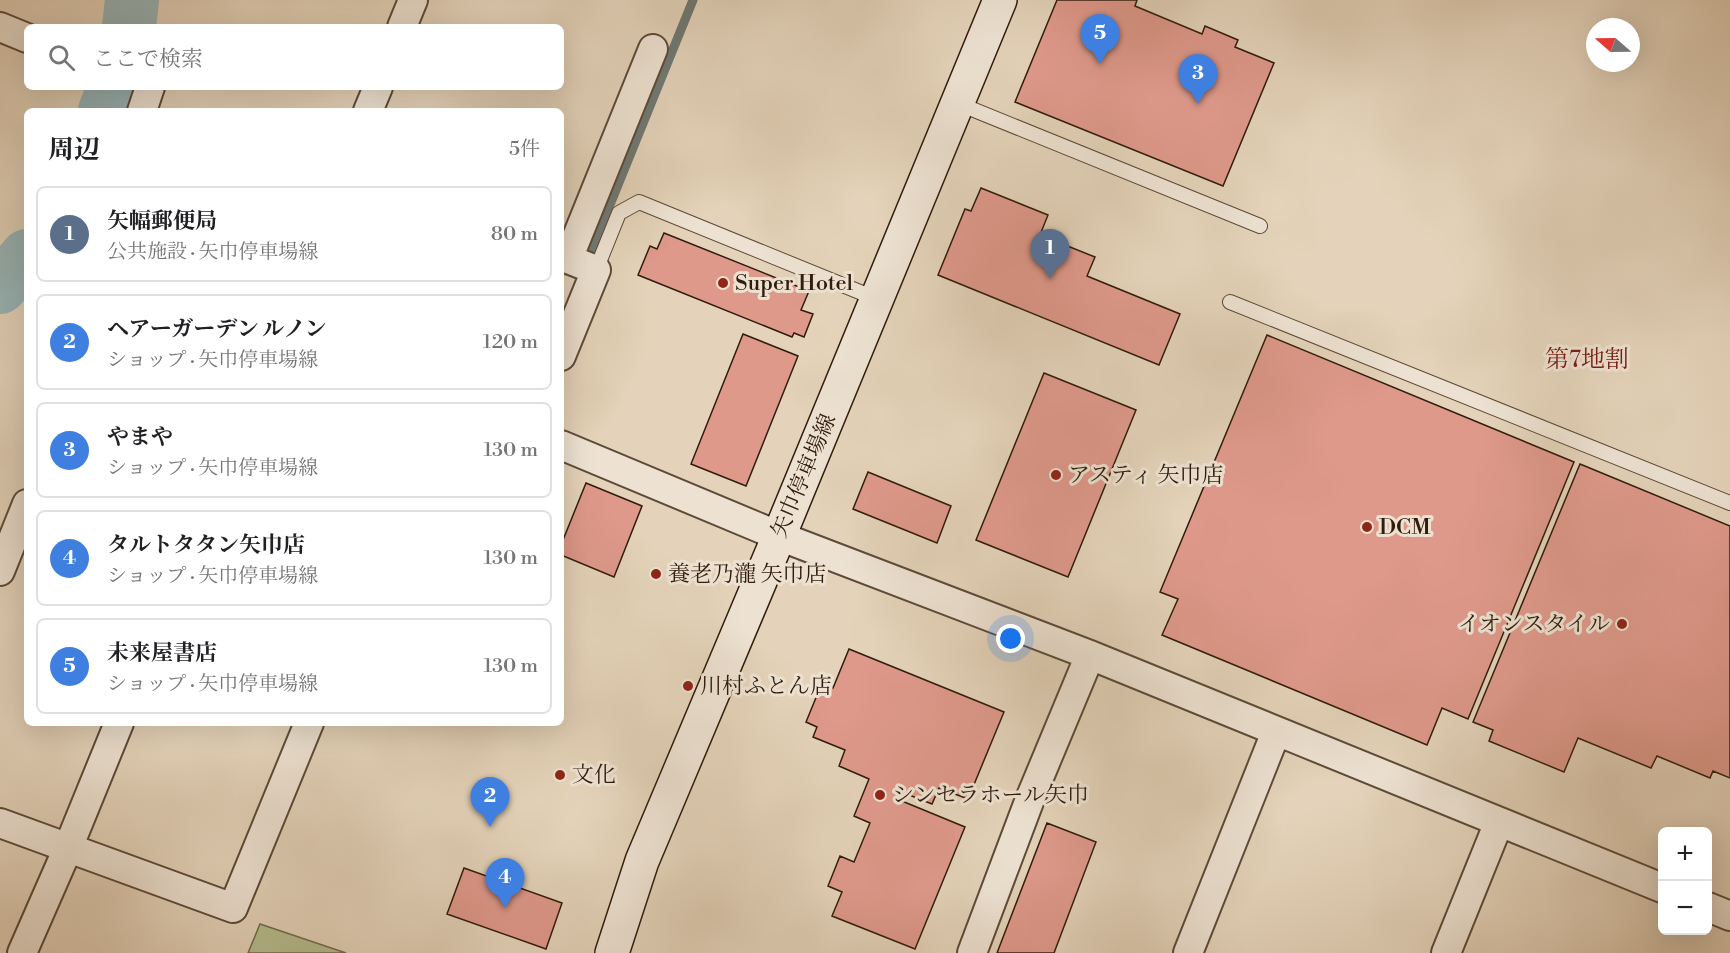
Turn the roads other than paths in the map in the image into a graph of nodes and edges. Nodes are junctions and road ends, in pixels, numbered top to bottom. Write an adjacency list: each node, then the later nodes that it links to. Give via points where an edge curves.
1 (413, 0): 3 (street)
2 (1000, 0): 9 (main road, 矢巾停車場線)
3 (403, 24)
4 (0, 27): 5 (street)
5 (24, 37)
6 (653, 49): 13 (street, via 568,259)
7 (149, 90): 10 (street)
8 (377, 90): 11 (street)
9 (957, 103): 12 (lane); 14 (main road, 矢巾停車場線)
10 (143, 108)
11 (369, 108)
12 (1260, 226)
13 (588, 267): 14 (lane, via 619,213 639,202); 16 (street)
14 (877, 299): 20 (main road, 矢巾停車場線)
15 (1230, 302): 18 (lane)
16 (564, 346)
17 (564, 445): 20 (street)
18 (1730, 503)
19 (24, 511): 21 (street)
20 (779, 536): 22 (street); 33 (main road, 矢巾停車場線, via 642,861)
21 (0, 570)
22 (1090, 655): 25 (street); 34 (street)
23 (118, 726): 28 (street)
24 (308, 726): 28 (street, via 233,908)
25 (1276, 732): 26 (street); 35 (street)
26 (1499, 822): 29 (street); 36 (street)
27 (0, 823): 28 (street)
28 (68, 848): 32 (street)
29 (1658, 886)
30 (1712, 909): 31 (street)
31 (1730, 916)
32 (22, 953)
33 (612, 953)
34 (972, 953)
35 (1188, 953)
36 (1446, 953)

